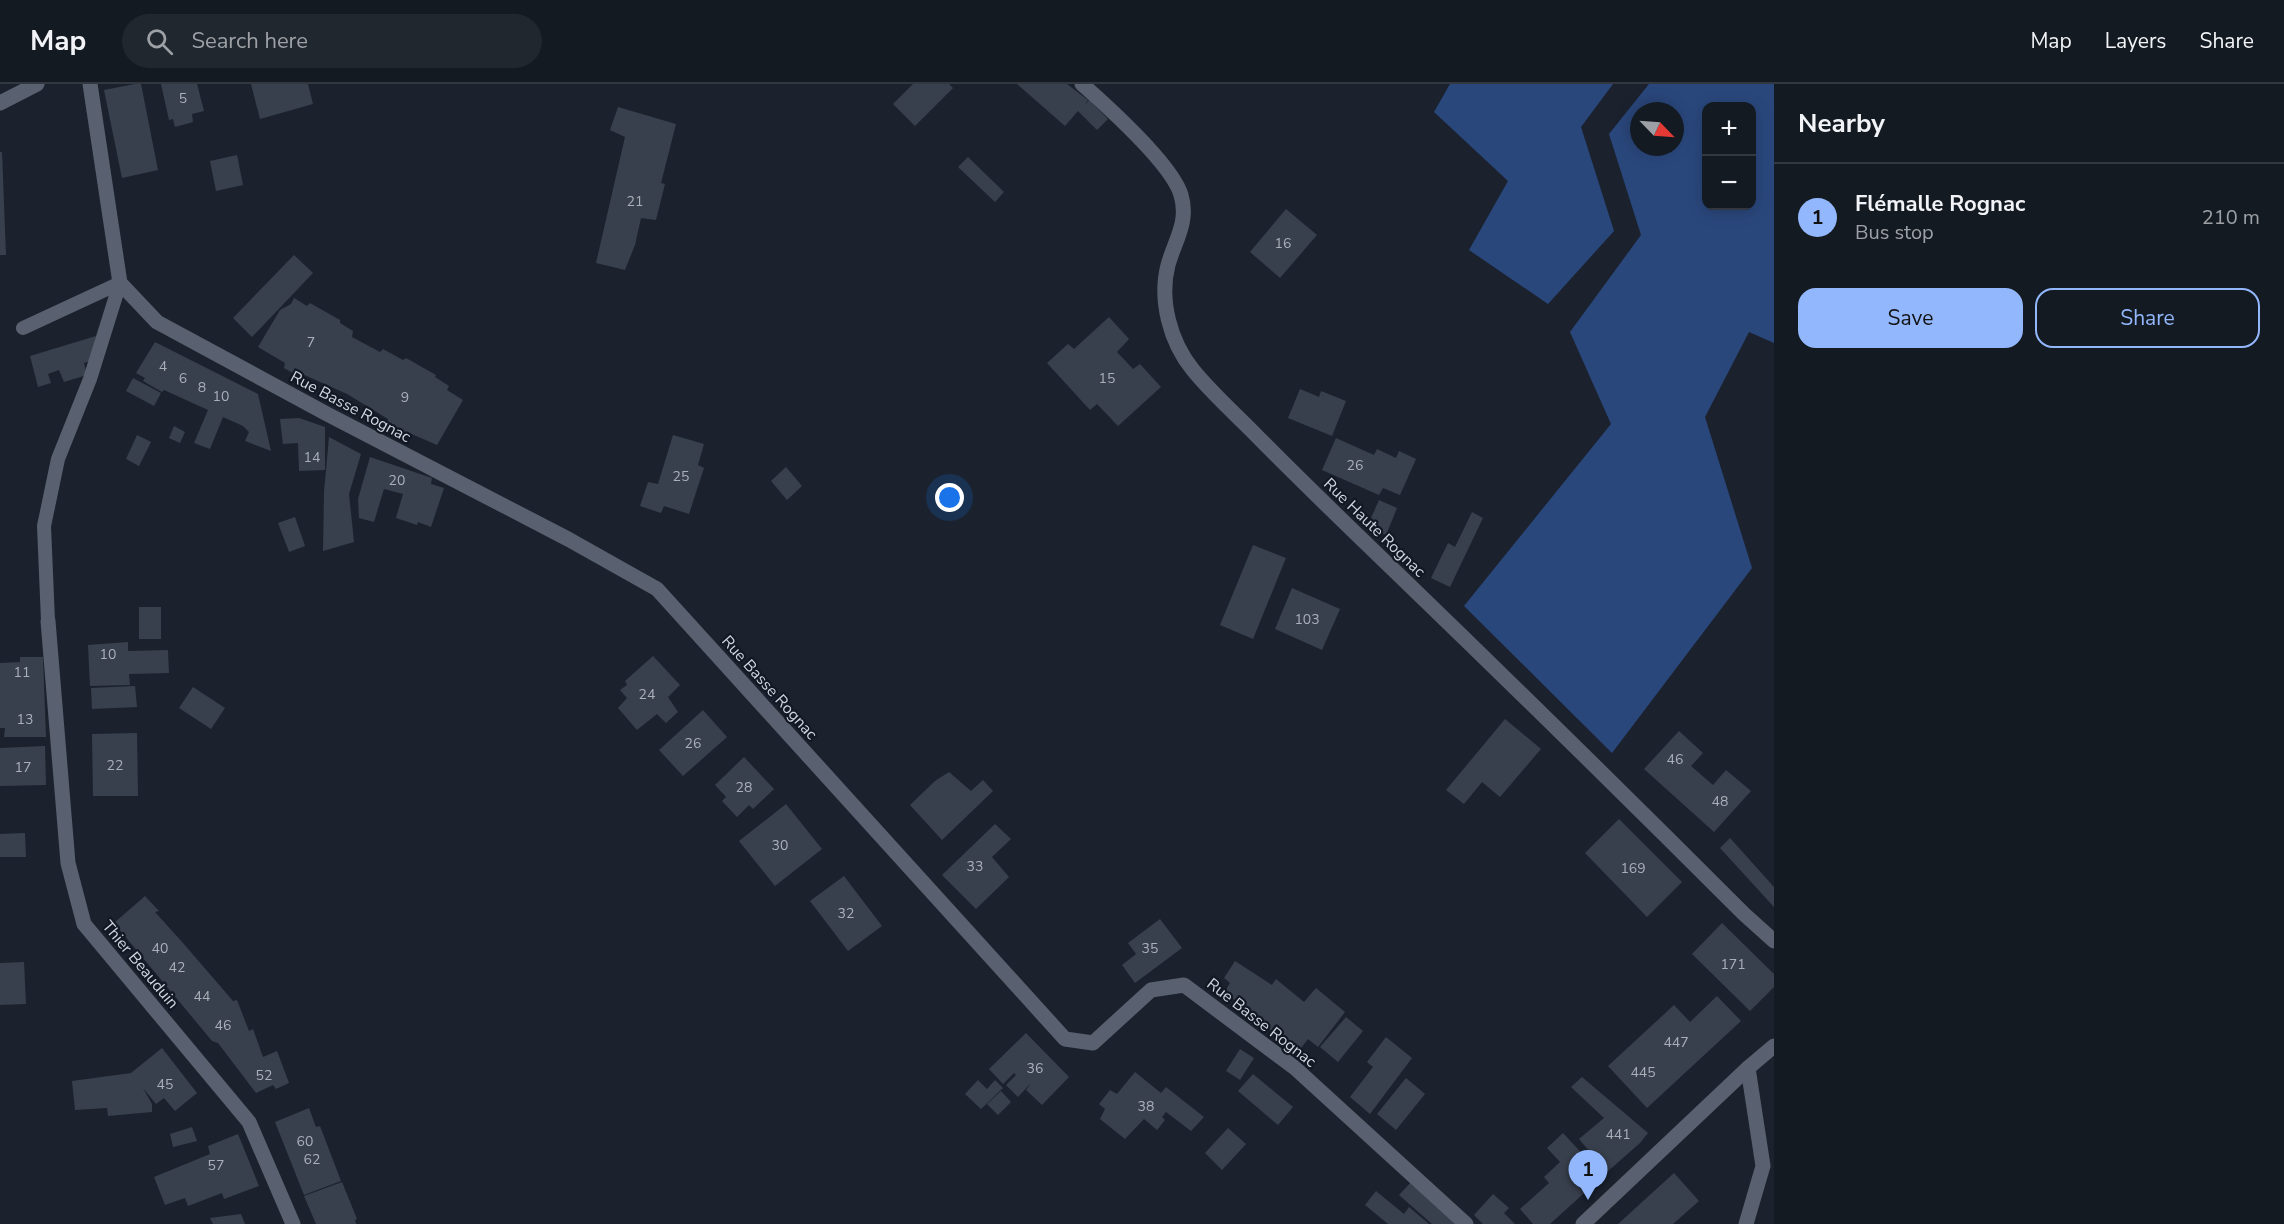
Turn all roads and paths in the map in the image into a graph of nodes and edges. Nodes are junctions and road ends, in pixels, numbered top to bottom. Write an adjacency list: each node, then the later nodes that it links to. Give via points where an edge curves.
1 (37, 84): 4 (street)
2 (90, 84): 5 (street)
3 (1082, 84): 8 (street, Rue Haute Rognac, via 1176,182 1184,220 1168,266 1166,295 1174,341 1192,369 1292,472)
4 (0, 103)
5 (120, 283): 6 (lane); 7 (lane, via 90,379 58,459 44,526); 12 (street, Rue Basse Rognac, via 157,322 657,589 1065,1039 1093,1043 1151,990 1184,985 1295,1068)
6 (23, 328)
7 (48, 621): 11 (street, Thier Beauduin, via 68,863 84,924 249,1122)
8 (1774, 941)
9 (1774, 1046): 10 (street)
10 (1748, 1068): 13 (street); 14 (street, via 1763,1166)
11 (293, 1224)
12 (1466, 1224)
13 (1583, 1224)
14 (1746, 1224)

